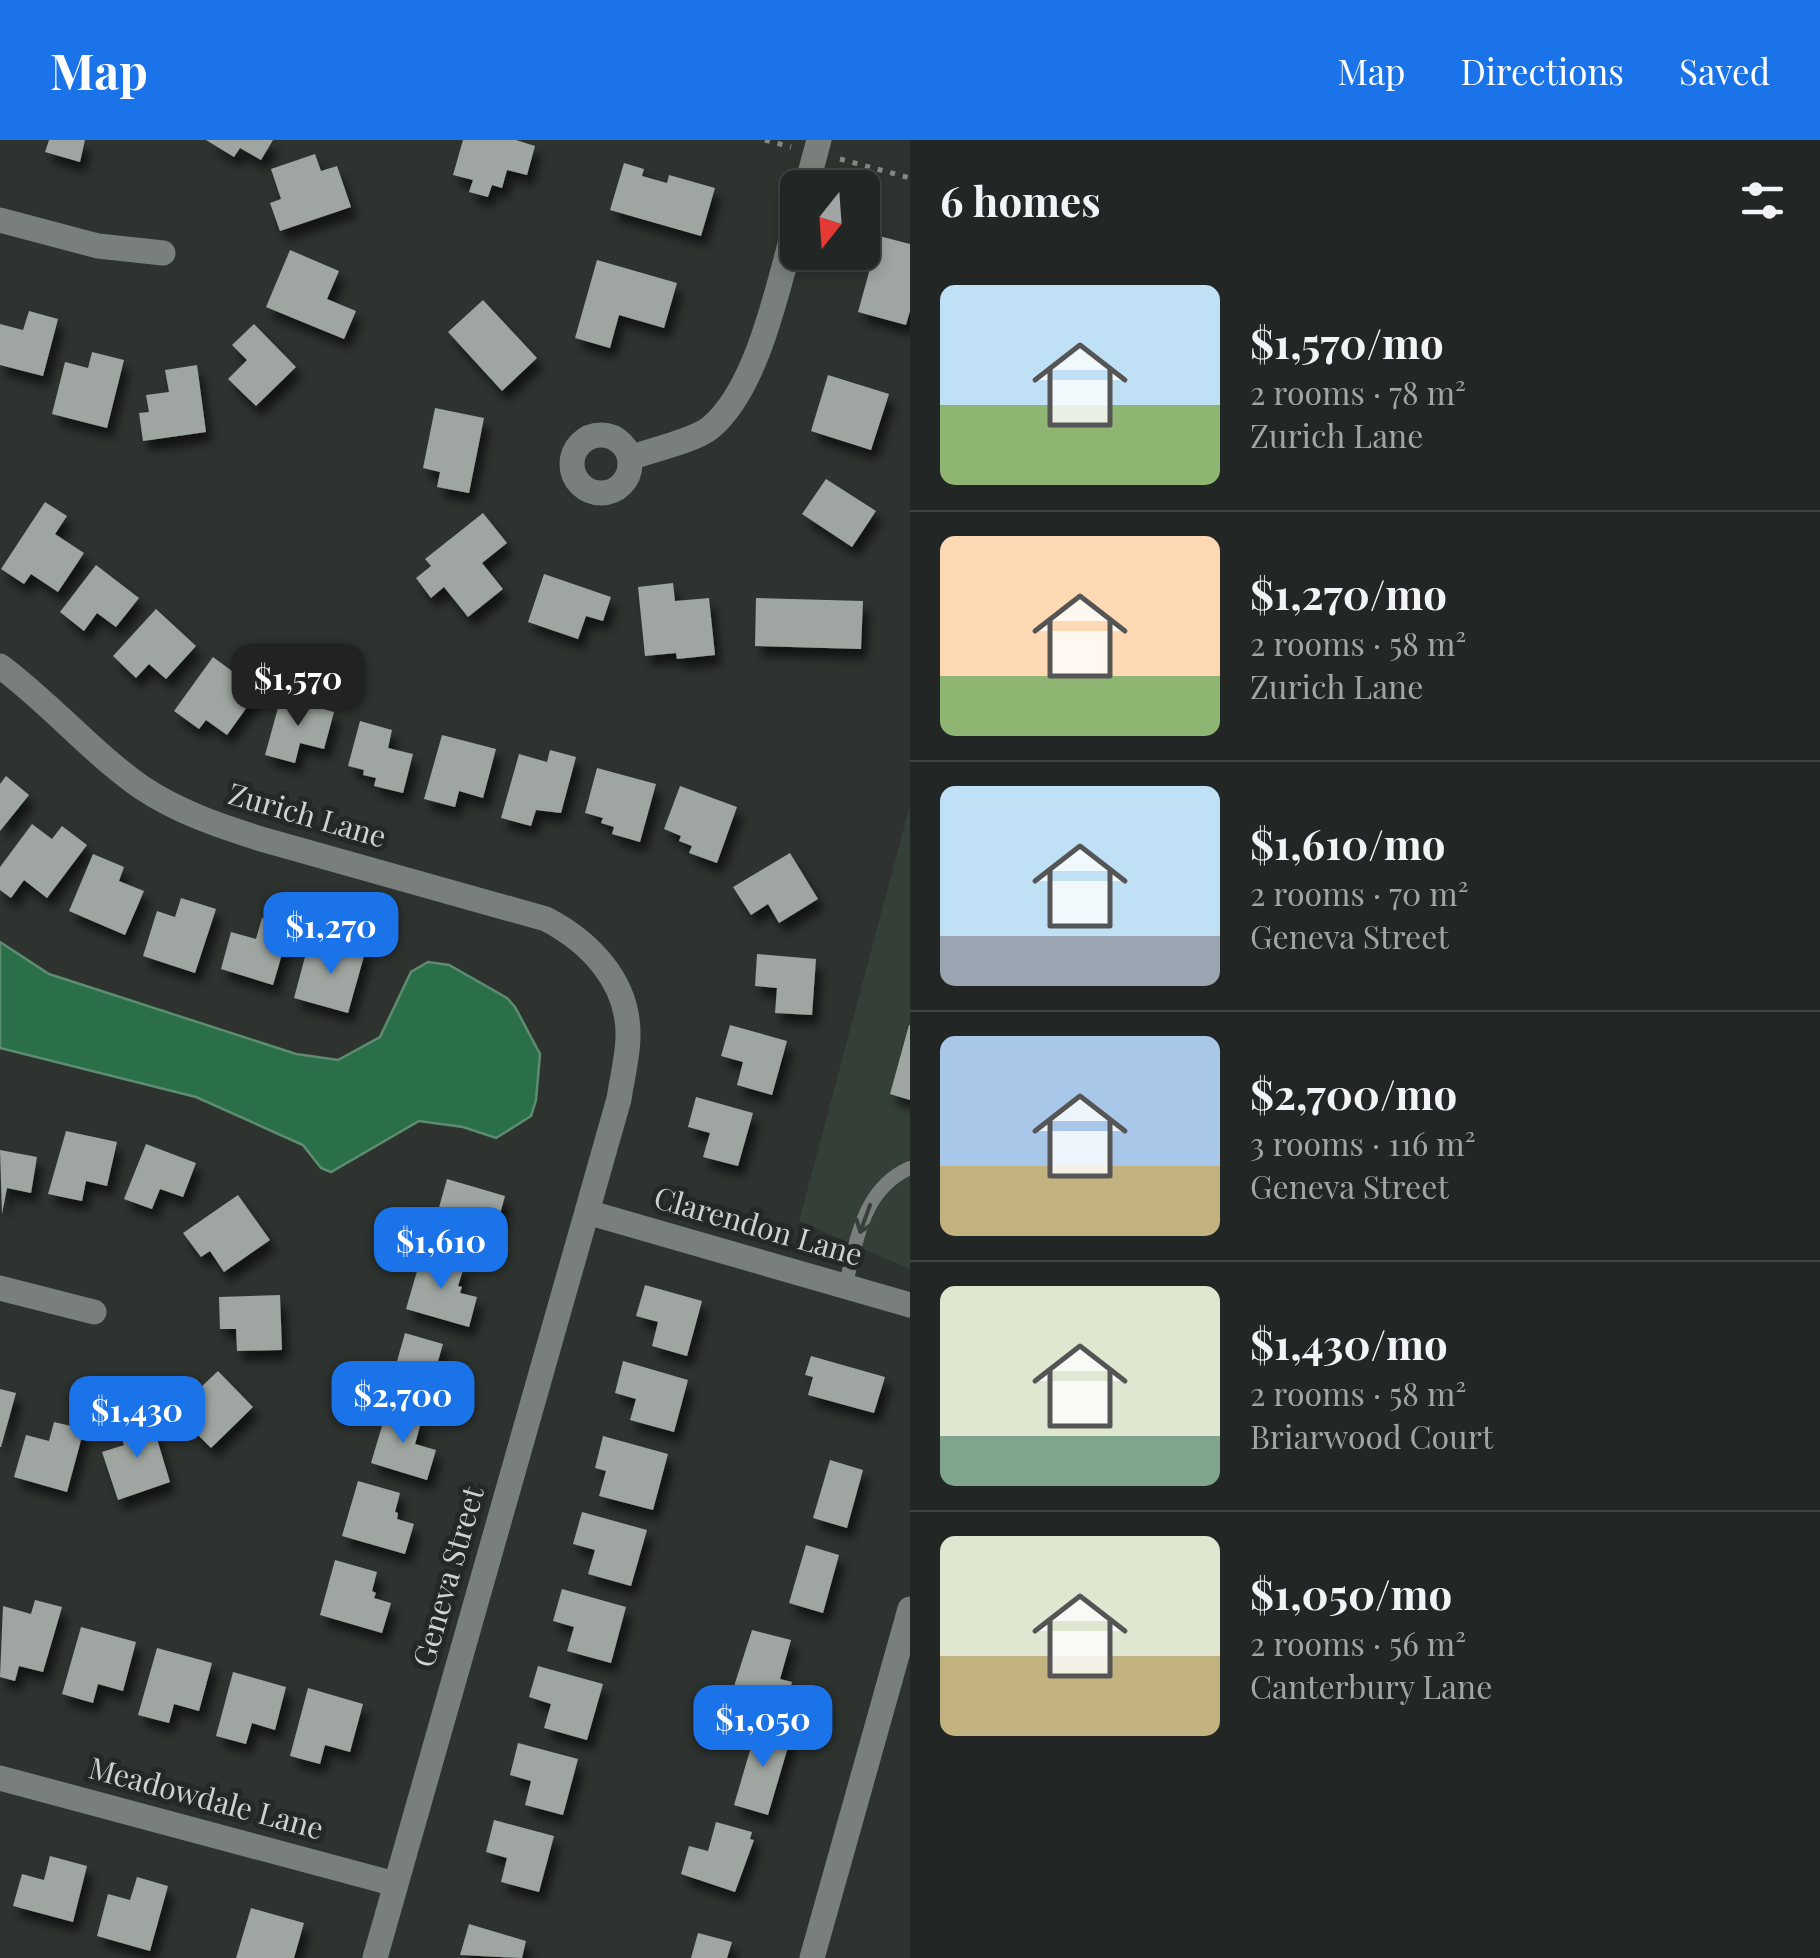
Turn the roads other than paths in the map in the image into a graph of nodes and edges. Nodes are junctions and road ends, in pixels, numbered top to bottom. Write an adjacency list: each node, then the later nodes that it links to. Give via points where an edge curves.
1 (819, 140): 2 (street)
2 (811, 170)
3 (0, 220): 4 (street, via 98,246)
4 (162, 253)
5 (782, 270): 6 (street, via 737,396 708,430)
6 (630, 458)
7 (0, 666): 8 (street, Zurich Lane, via 110,763 176,807 261,839 546,918 586,944)
8 (614, 982): 10 (street, Geneva Street, via 628,1034 619,1099)
9 (910, 1168): 11 (lane, one-way to 11, via 876,1193)
10 (587, 1212): 11 (street, Clarendon Lane); 17 (street, Geneva Street)
11 (845, 1287): 13 (street, Clarendon Lane)
12 (0, 1288): 14 (street)
13 (910, 1305)
14 (94, 1312)
15 (910, 1609): 19 (street)
16 (0, 1778): 17 (street, Meadowdale Lane)
17 (395, 1884): 18 (street, Geneva Street)
18 (375, 1958)
19 (812, 1958)

